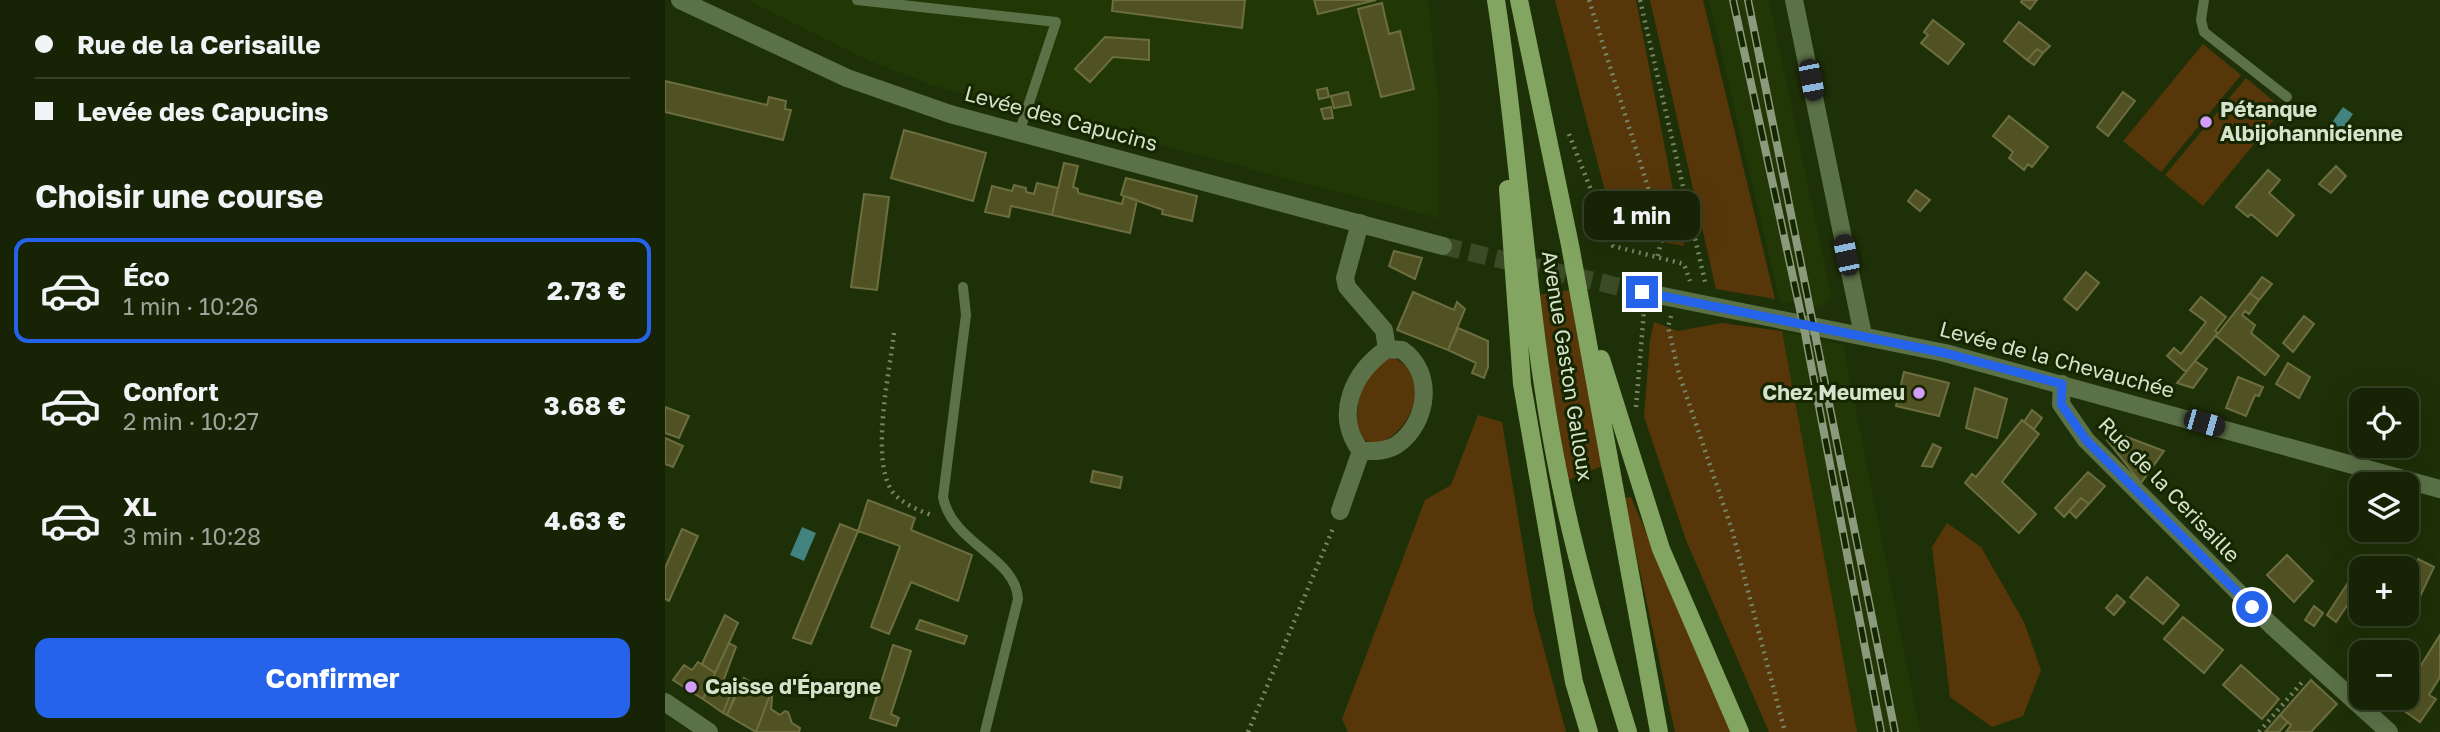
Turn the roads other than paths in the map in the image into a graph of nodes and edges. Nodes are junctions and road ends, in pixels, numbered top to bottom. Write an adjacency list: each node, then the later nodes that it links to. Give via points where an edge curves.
1 (680, 0): 9 (street, Levée des Capucins, via 879,90)
2 (857, 0): 9 (lane, via 1056,22)
3 (1496, 0): 7 (main road, Avenue Gaston Galloux)
4 (1519, 0): 11 (main road, Avenue Gaston Galloux)
5 (1794, 0): 15 (street)
6 (2204, 0): 8 (lane, via 2204,32)
7 (1504, 53): 24 (main road, via 1515,311 1540,498 1574,682); 25 (main road, Avenue Gaston Galloux, via 1560,485)
8 (2287, 97)
9 (1019, 133): 10 (street, Levée des Capucins)
10 (1360, 223): 12 (street, Levée des Capucins); 16 (street, via 1345,278 1347,287 1384,330)
11 (1570, 245): 26 (main road, Avenue Gaston Galloux); 27 (main road, via 1661,549)
12 (1443, 246)
13 (963, 287): 23 (lane, via 967,315 943,496 957,529 1017,585 1018,599)
14 (1633, 290): 15 (street)
15 (1863, 335): 17 (street, Levée de la Chevauchée)
16 (1387, 349): 18 (street, via 1368,362 1349,400 1346,421 1350,438); 18 (street, via 1402,350 1421,367 1422,406 1398,444 1379,452)
17 (2062, 384): 19 (street, Levée de la Chevauchée); 28 (street, Rue de la Cerisaille, via 2061,404 2086,440 2316,668)
18 (1361, 452): 20 (street)
19 (2440, 489)
20 (1340, 512)
21 (665, 702): 22 (street)
22 (709, 732)
23 (985, 732)
24 (1589, 732)
25 (1628, 732)
26 (1659, 732)
27 (1740, 732)
28 (2389, 732)

